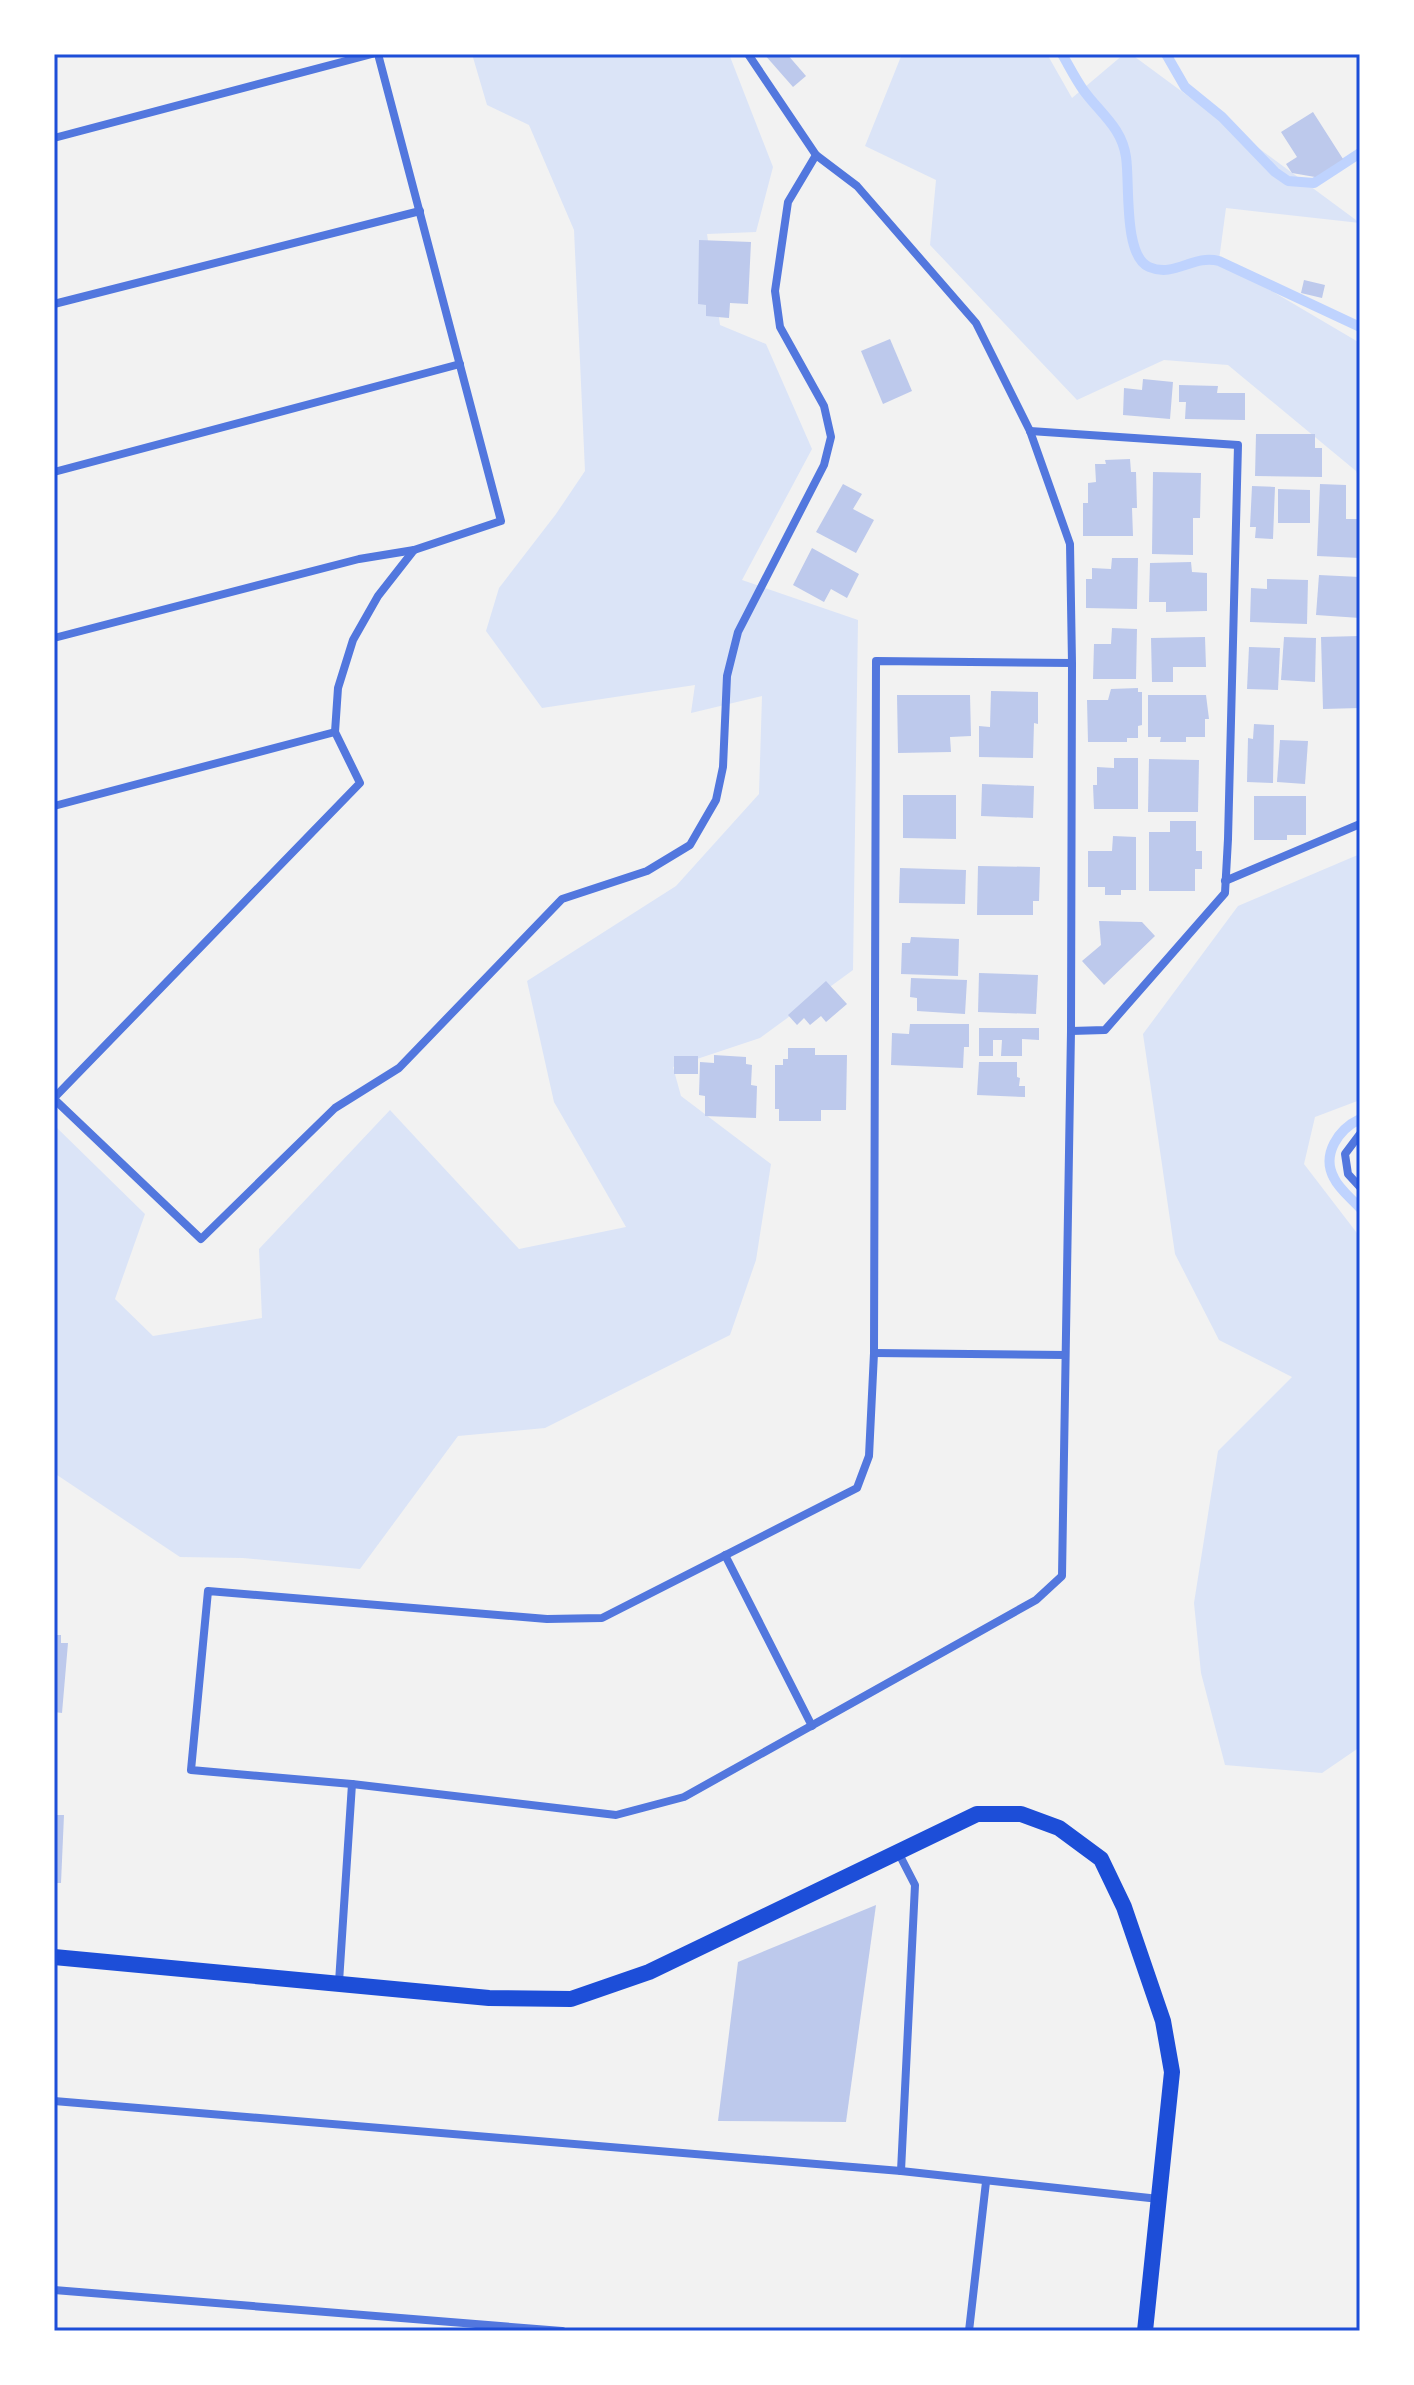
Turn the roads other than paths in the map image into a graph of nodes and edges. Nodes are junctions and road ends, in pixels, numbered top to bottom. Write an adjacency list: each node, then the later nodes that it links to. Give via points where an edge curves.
1 (372, 54): 4 (street)
2 (378, 54): 6 (street)
3 (748, 54): 5 (street)
4 (54, 138)
5 (816, 155): 9 (street, via 857,186 976,323); 19 (street, via 788,202 775,291 780,327 824,406 831,437 824,465 738,632 727,676 723,767 716,800 690,845 647,871 562,899 399,1068 335,1108 201,1239)
6 (420, 211): 7 (street); 8 (street)
7 (54, 304)
8 (460, 364): 10 (street); 11 (street, via 501,521)
9 (1030, 431): 13 (street, via 1070,544); 17 (street, via 1238,445)
10 (54, 472)
11 (414, 550): 12 (street, via 359,559); 14 (street, via 353,640 338,688)
12 (54, 638)
13 (1072, 663): 18 (street); 22 (street, via 876,661)
14 (335, 732): 15 (street); 19 (street, via 360,783)
15 (54, 806)
16 (1360, 824): 17 (street)
17 (1225, 881): 18 (street, via 1225,893 1105,1030)
18 (1071, 1031): 23 (street)
19 (54, 1098)
20 (1360, 1134): 21 (street, via 1345,1154 1348,1174)
21 (1360, 1187)
22 (874, 1353): 23 (street); 24 (street, via 869,1456 857,1488)
23 (1065, 1355): 25 (street, via 1062,1576 1036,1600)
24 (725, 1555): 25 (street); 26 (street, via 602,1618 547,1619 208,1591 191,1770)
25 (812, 1726): 26 (street, via 684,1797 616,1815)
26 (352, 1784): 29 (street)
27 (897, 1850): 29 (main road, via 649,1972 571,1999 489,1998); 31 (street, via 915,1885); 33 (main road, via 977,1814 1021,1814 1059,1828 1101,1859 1124,1907 1163,2021 1172,2072)
28 (54, 1957): 29 (main road)
29 (339, 1982)
30 (54, 2101): 31 (street)
31 (901, 2171): 32 (street)
32 (986, 2182): 33 (street); 36 (street)
33 (1159, 2199): 37 (main road)
34 (54, 2290): 35 (street)
35 (562, 2331)
36 (969, 2331)
37 (1145, 2331)

